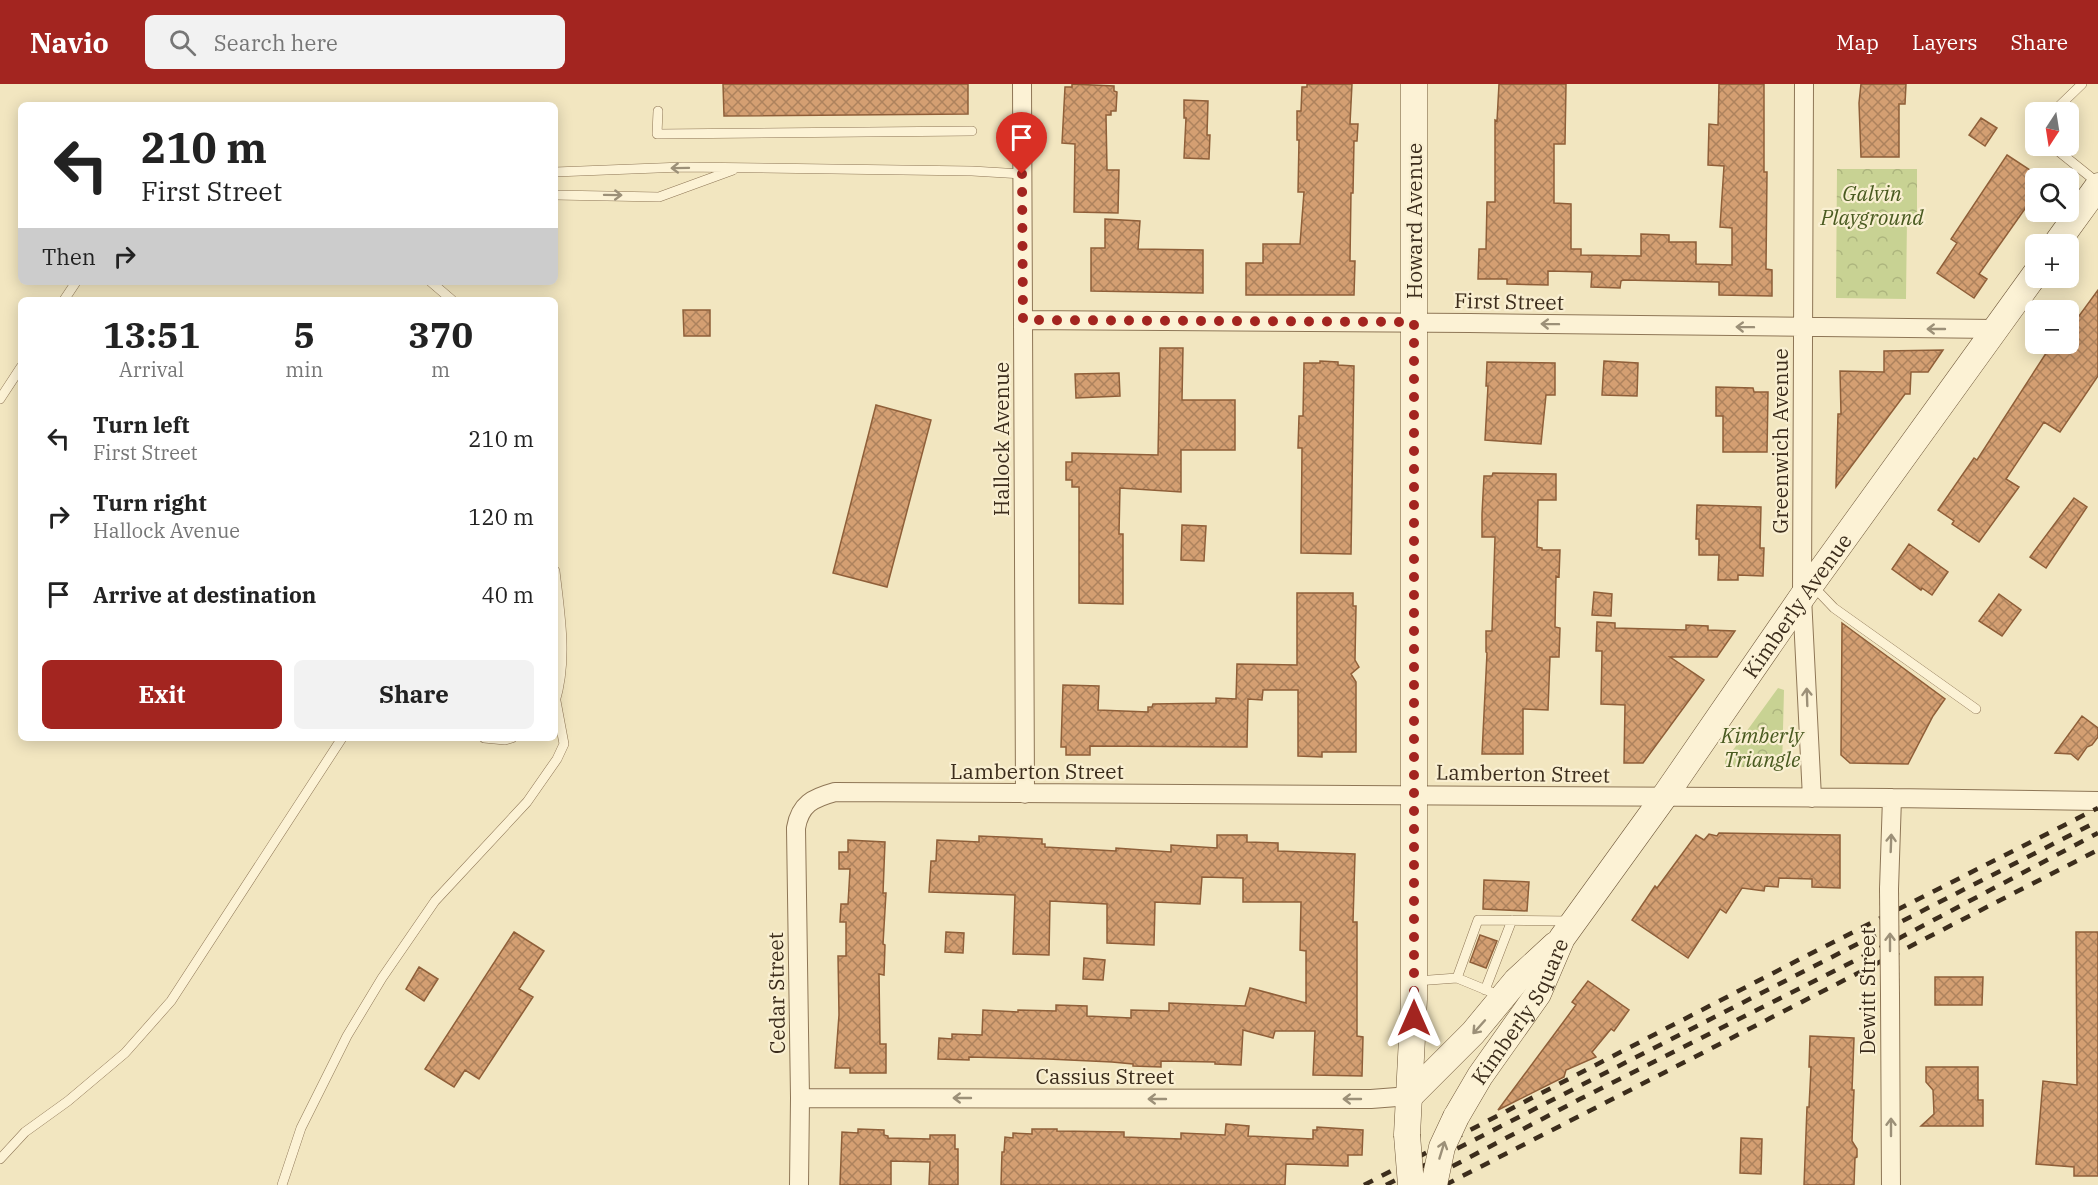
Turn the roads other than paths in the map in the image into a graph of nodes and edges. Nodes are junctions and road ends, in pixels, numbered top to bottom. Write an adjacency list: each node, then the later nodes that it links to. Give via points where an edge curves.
1 (1022, 84): 11 (street, Hallock Avenue)
2 (1414, 84): 19 (main road, Howard Avenue)
3 (1804, 84): 20 (street, Greenwich Avenue)
4 (2082, 84): 5 (lane)
5 (2064, 102)
6 (658, 111): 7 (lane, via 657,134)
7 (972, 131)
8 (2064, 156): 12 (lane)
9 (738, 168): 10 (lane, one-way to 10); 11 (lane); 13 (lane, one-way to 9, via 659,197)
10 (558, 172)
11 (1022, 174): 18 (street, Hallock Avenue)
12 (2098, 185): 14 (main road)
13 (558, 195)
14 (2063, 234)
15 (434, 285): 17 (lane)
16 (2025, 288): 21 (main road, Kimberly Avenue)
17 (448, 297)
18 (1023, 320): 19 (street, First Street); 30 (street, Hallock Avenue)
19 (1414, 322): 20 (street, First Street, one-way to 19); 31 (main road, Howard Avenue)
20 (1803, 328): 21 (street, First Street, one-way to 20); 24 (street, Greenwich Avenue)
21 (1995, 329): 24 (main road, Kimberly Avenue)
22 (18, 372): 23 (lane)
23 (0, 399)
24 (1807, 591): 27 (lane); 32 (main road, Kimberly Avenue); 33 (street, Greenwich Avenue, one-way to 24)
25 (558, 601): 26 (lane, via 562,642)
26 (558, 688)
27 (1976, 710)
28 (558, 716): 45 (lane, via 564,744 557,759 527,802 435,901 382,978 347,1036 301,1128)
29 (340, 741): 44 (lane, via 171,1001 125,1053 25,1132)
30 (1025, 794): 31 (street, Lamberton Street); 36 (street, Lamberton Street, via 835,792)
31 (1414, 795): 32 (street, Lamberton Street); 40 (main road, Howard Avenue)
32 (1664, 797): 33 (street, Lamberton Street); 38 (main road, Kimberly Avenue)
33 (1812, 798): 34 (street, Lamberton Street)
34 (1892, 798): 35 (street, Lamberton Street); 49 (street, Dewitt Street, one-way to 34, bridge)
35 (2097, 799)
36 (806, 804): 43 (street, Cedar Street, via 796,828)
37 (1512, 920): 38 (lane); 39 (lane, via 1478,920); 41 (lane)
38 (1568, 930): 41 (main road, Kimberly Square, via 1516,981); 48 (main road, Kimberly Square, one-way to 38, bridge, via 1442,1147 1456,1117 1538,994)
39 (1457, 978): 40 (lane); 41 (lane)
40 (1414, 981): 42 (main road, Howard Avenue)
41 (1495, 993): 42 (main road, Kimberly Square, one-way to 42, via 1473,1033)
42 (1410, 1096): 43 (street, Cassius Street, one-way to 43); 47 (main road, Howard Avenue, bridge, via 1407,1135)
43 (800, 1098): 46 (street, Cedar Street)
44 (0, 1159)
45 (282, 1185)
46 (799, 1185)
47 (1411, 1185)
48 (1434, 1185)
49 (1891, 1185)

